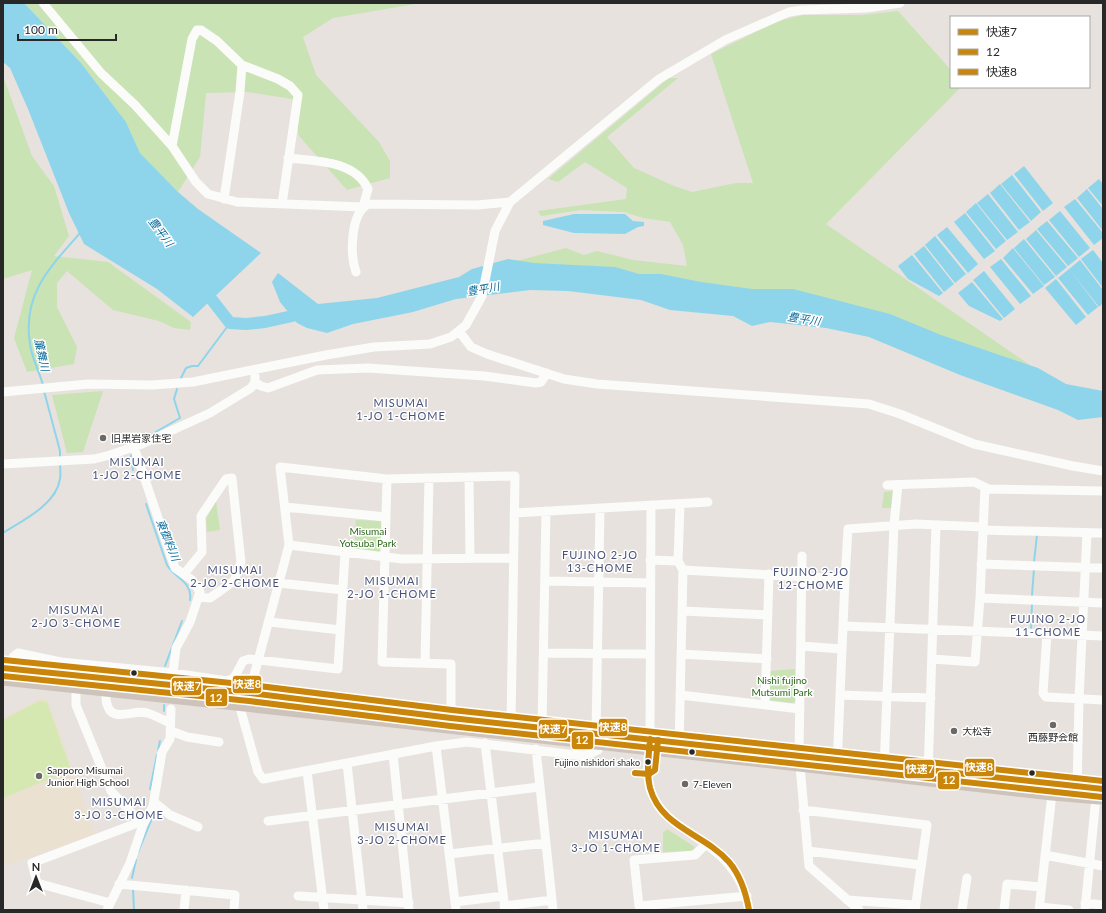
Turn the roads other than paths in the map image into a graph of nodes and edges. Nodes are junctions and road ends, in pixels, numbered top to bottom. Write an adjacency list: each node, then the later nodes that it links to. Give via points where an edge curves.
1 (42, 3): 4 (street, via 101,73 135,105)
2 (900, 3): 7 (street, via 866,8 789,12 725,40 659,79)
3 (242, 65): 4 (street, via 209,34 197,30 192,39); 5 (street, via 278,79 290,86 298,95); 6 (street)
4 (172, 146): 6 (street, via 196,182 208,194)
5 (288, 158): 8 (street); 9 (street, via 336,165 351,170 368,188)
6 (224, 199): 8 (street)
7 (510, 202): 9 (street, via 477,205 368,204); 11 (street, via 495,231 482,296)
8 (282, 204): 9 (street)
9 (363, 207): 10 (street, via 358,212 353,236 353,263)
10 (356, 272)
11 (463, 328): 12 (street, via 446,339 430,344 374,347 308,358); 13 (street, via 471,348)
12 (256, 371): 14 (street); 15 (street, via 173,384 88,384)
13 (547, 374): 14 (street, via 541,382 536,383 484,376 368,368 317,370 268,388); 18 (street, via 597,384 869,404 974,444)
14 (255, 382): 16 (street, via 251,388 210,412)
15 (3, 392)
16 (134, 447): 17 (street, via 110,456); 52 (street, via 175,568)
17 (3, 464)
18 (1103, 471)
19 (469, 477): 21 (street); 32 (street, via 515,476); 44 (street)
20 (387, 478): 21 (street); 29 (street, via 280,467); 33 (street)
21 (429, 478): 43 (street)
22 (898, 485): 23 (street); 24 (street, via 974,482); 34 (street)
23 (887, 486)
24 (984, 487): 25 (street); 36 (street)
25 (1103, 491)
26 (708, 502): 27 (street)
27 (680, 504): 28 (street); 47 (street)
28 (651, 505): 30 (street); 46 (street)
29 (285, 507): 33 (street); 39 (street)
30 (600, 508): 31 (street); 57 (street)
31 (546, 511): 32 (street); 56 (street)
32 (514, 513): 45 (street)
33 (386, 517): 42 (street)
34 (894, 524): 35 (street); 55 (street, via 848,529); 69 (street)
35 (936, 525): 36 (street); 71 (street)
36 (982, 528): 37 (street); 48 (street)
37 (1087, 533): 38 (street); 49 (street)
38 (1103, 533)
39 (289, 545): 40 (street); 58 (street)
40 (345, 553): 42 (street); 60 (street)
41 (802, 556): 54 (street)
42 (384, 557): 43 (street); 85 (street, via 382,662)
43 (427, 558): 44 (street); 85 (street)
44 (470, 558): 45 (street)
45 (513, 558): 101 (street)
46 (650, 560): 47 (street); 59 (street)
47 (678, 561): 51 (street)
48 (981, 564): 49 (street); 62 (street)
49 (1086, 568): 50 (street); 63 (street)
50 (1103, 568)
51 (683, 570): 53 (street); 65 (street)
52 (184, 574): 61 (street, via 200,592); 61 (street, via 202,552 201,516 226,479 232,478 241,562 234,581 210,598)
53 (769, 574): 54 (street); 66 (street)
54 (803, 576): 55 (street); 76 (street)
55 (845, 579): 68 (street)
56 (545, 581): 57 (street); 78 (street)
57 (599, 582): 59 (street); 79 (street)
58 (279, 583): 60 (street); 67 (street)
59 (650, 583): 80 (street)
60 (343, 590): 70 (street)
61 (198, 597): 86 (street, via 190,622 176,648)
62 (980, 598): 63 (street); 72 (street)
63 (1085, 602): 64 (street); 74 (street)
64 (1103, 603)
65 (682, 611): 66 (street); 81 (street)
66 (768, 615): 82 (street)
67 (270, 622): 70 (street); 84 (street)
68 (843, 626): 69 (street); 77 (street)
69 (891, 628): 71 (street); 92 (street)
70 (340, 630): 84 (street, via 338,669)
71 (933, 630): 72 (street); 83 (street)
72 (978, 632): 73 (street); 83 (street, via 975,662)
73 (1047, 634): 74 (street); 94 (street, via 1043,693 1046,697)
74 (1083, 635): 75 (street); 94 (street)
75 (1103, 636)
76 (801, 646): 77 (street); 99 (street)
77 (842, 649): 91 (street)
78 (544, 653): 79 (street); 103 (street)
79 (598, 653): 80 (street); 104 (street)
80 (650, 654): 107 (street)
81 (681, 654): 82 (street); 90 (street)
82 (767, 659): 97 (street)
83 (932, 659): 93 (street)
84 (258, 661): 86 (street, via 243,661 234,678 227,681); 96 (street)
85 (425, 663): 100 (street, via 451,664)
86 (173, 673): 87 (street, via 61,662 18,653 13,657)
87 (6, 674): 88 (highway)
88 (76, 681): 89 (highway); 130 (street, via 76,705 111,791)
89 (108, 684): 96 (highway); 102 (street, via 106,703 110,712 148,713)
90 (680, 695): 97 (street); 109 (street)
91 (840, 695): 92 (street); 114 (street)
92 (888, 697): 93 (street); 115 (street)
93 (931, 698): 117 (street)
94 (1079, 698): 95 (street); 120 (street)
95 (1103, 700)
96 (245, 701): 100 (highway); 104 (highway); 116 (street, via 258,772 264,779)
97 (766, 705): 99 (street)
98 (171, 709): 102 (street)
99 (800, 709): 112 (street)
100 (451, 718): 101 (highway)
101 (511, 724): 103 (highway)
102 (170, 727): 105 (street, via 187,737); 124 (street, via 170,739 162,752)
103 (542, 727): 104 (highway)
104 (600, 737): 107 (highway); 110 (street, via 598,750 585,756)
105 (219, 742)
106 (485, 743): 108 (street, via 467,742); 110 (street); 119 (street)
107 (650, 744): 109 (highway); 133 (street, via 648,781 656,804 672,821)
108 (436, 746): 111 (street); 123 (street)
109 (679, 747): 112 (highway)
110 (536, 750): 118 (street)
111 (393, 754): 113 (street); 125 (street)
112 (799, 760): 114 (highway); 127 (street)
113 (347, 763): 116 (street); 126 (street)
114 (837, 764): 115 (highway)
115 (884, 770): 117 (highway)
116 (307, 771): 128 (street)
117 (928, 774): 120 (highway); 121 (highway)
118 (539, 787): 119 (street); 132 (street)
119 (492, 792): 123 (street); 134 (street)
120 (1077, 792): 121 (highway); 122 (highway)
121 (1052, 794): 137 (street)
122 (1100, 795): 139 (street)
123 (442, 798): 125 (street); 136 (street)
124 (154, 802): 130 (street); 131 (street, via 170,815)
125 (397, 804): 126 (street); 153 (street)
126 (353, 810): 128 (street); 149 (street)
127 (803, 810): 135 (street); 138 (street, via 927,825)
128 (313, 814): 129 (street); 148 (street)
129 (268, 821)
130 (142, 823): 142 (street, via 130,863); 156 (street, via 32,863 37,882)
131 (198, 827)
132 (546, 843): 134 (street); 150 (street)
133 (706, 844): 147 (street, via 729,862); 157 (street, via 695,855 634,860 639,906)
134 (498, 850): 136 (street); 146 (street)
135 (808, 851): 138 (street); 151 (street, via 809,866)
136 (449, 854): 154 (street)
137 (1045, 855): 139 (street); 143 (street)
138 (921, 865): 159 (street)
139 (1089, 865): 140 (street); 155 (street)
140 (1103, 866)
141 (967, 878): 168 (street)
142 (119, 884): 144 (street); 156 (street)
143 (1041, 887): 160 (street); 169 (street, via 1007,884)
144 (186, 890): 161 (street); 162 (street, via 235,895)
145 (298, 896): 148 (street)
146 (503, 896): 154 (street); 158 (street)
147 (747, 896): 157 (street); 166 (street)
148 (323, 898): 149 (street); 163 (street)
149 (362, 900): 153 (street); 164 (street)
150 (552, 900): 158 (street); 165 (street)
151 (847, 900): 159 (street); 167 (street)
152 (1103, 904): 155 (street)
153 (409, 906)
154 (456, 906)
155 (1085, 906)
156 (108, 907)
157 (662, 907)
158 (504, 908)
159 (915, 908)
160 (1039, 908): 170 (street)
161 (184, 910)
162 (234, 910)
163 (324, 910)
164 (363, 910)
165 (553, 910)
166 (749, 910)
167 (859, 910)
168 (962, 910)
169 (1004, 910)
170 (1069, 910)

